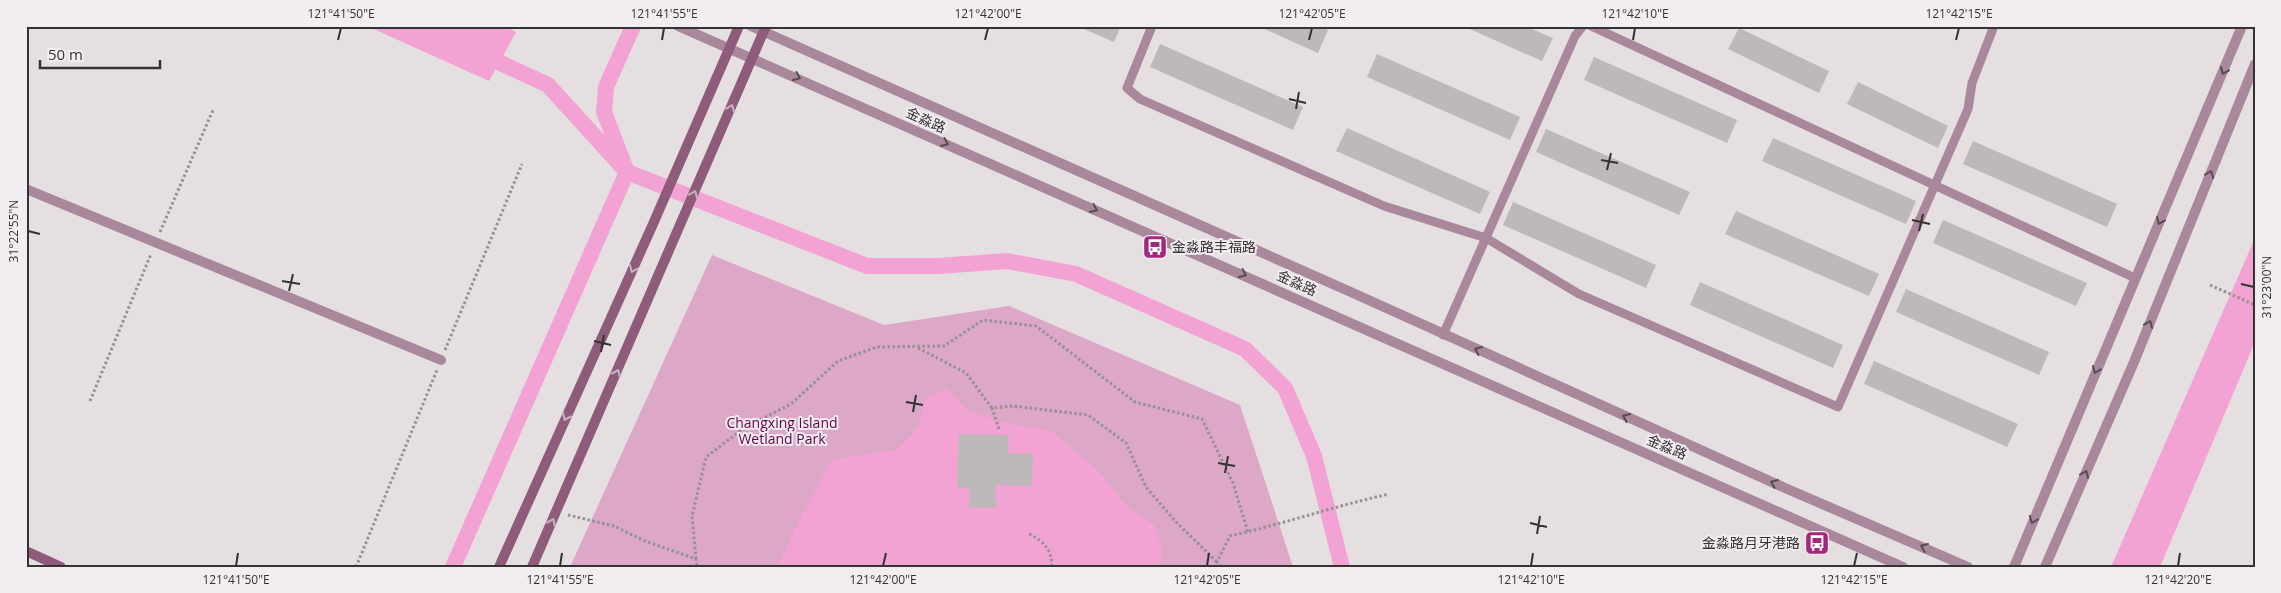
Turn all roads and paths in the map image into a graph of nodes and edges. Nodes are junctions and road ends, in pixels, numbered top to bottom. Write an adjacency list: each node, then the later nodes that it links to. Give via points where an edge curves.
1 (678, 26): 10 (street, 金淼路)
2 (739, 26): 10 (street)
3 (751, 26): 9 (street, 金淼路)
4 (1152, 26): 15 (lane, via 1127,88 1140,99 1384,206)
5 (1583, 26): 15 (lane, via 1575,36)
6 (1591, 26): 13 (lane)
7 (1994, 26): 13 (lane, via 1972,83 1968,108)
8 (2242, 26): 16 (street, one-way to 16)
9 (765, 29): 11 (street); 19 (street, 金淼路)
10 (729, 50): 11 (street, 金淼路); 32 (street, one-way to 32)
11 (752, 58): 25 (street, one-way to 11); 37 (street, 金淼路, one-way to 37)
12 (2255, 64): 40 (street, one-way to 12, via 2134,362)
13 (1936, 185): 15 (lane, via 1838,407 1580,294); 16 (lane)
14 (26, 188): 21 (street)
15 (1486, 238): 19 (lane)
16 (2135, 278): 39 (street, one-way to 39)
17 (2210, 285): 18 (path)
18 (2255, 305)
19 (1443, 335): 38 (street, 金淼路, one-way to 19)
20 (918, 348): 22 (path, via 966,373); 26 (path, via 944,346 983,320 1036,326 1135,402 1202,419 1233,483); 29 (path, via 876,347 838,361 791,404 744,428 706,457 692,516)
21 (441, 360)
22 (992, 408): 23 (path); 30 (path, via 1013,406 1088,415 1126,443 1146,487 1176,522)
23 (999, 429)
24 (1389, 494): 26 (path, via 1342,504)
25 (556, 512): 29 (path, via 614,526); 33 (street, one-way to 25)
26 (1248, 532): 30 (path, via 1230,536)
27 (1029, 534): 35 (path, via 1041,539 1052,554)
28 (26, 551): 31 (street)
29 (696, 559): 34 (path)
30 (1218, 562): 36 (path)
31 (61, 567)
32 (499, 567)
33 (532, 567)
34 (697, 567)
35 (1052, 567)
36 (1221, 567)
37 (1903, 567)
38 (1968, 567)
39 (2014, 567)
40 (2045, 567)

